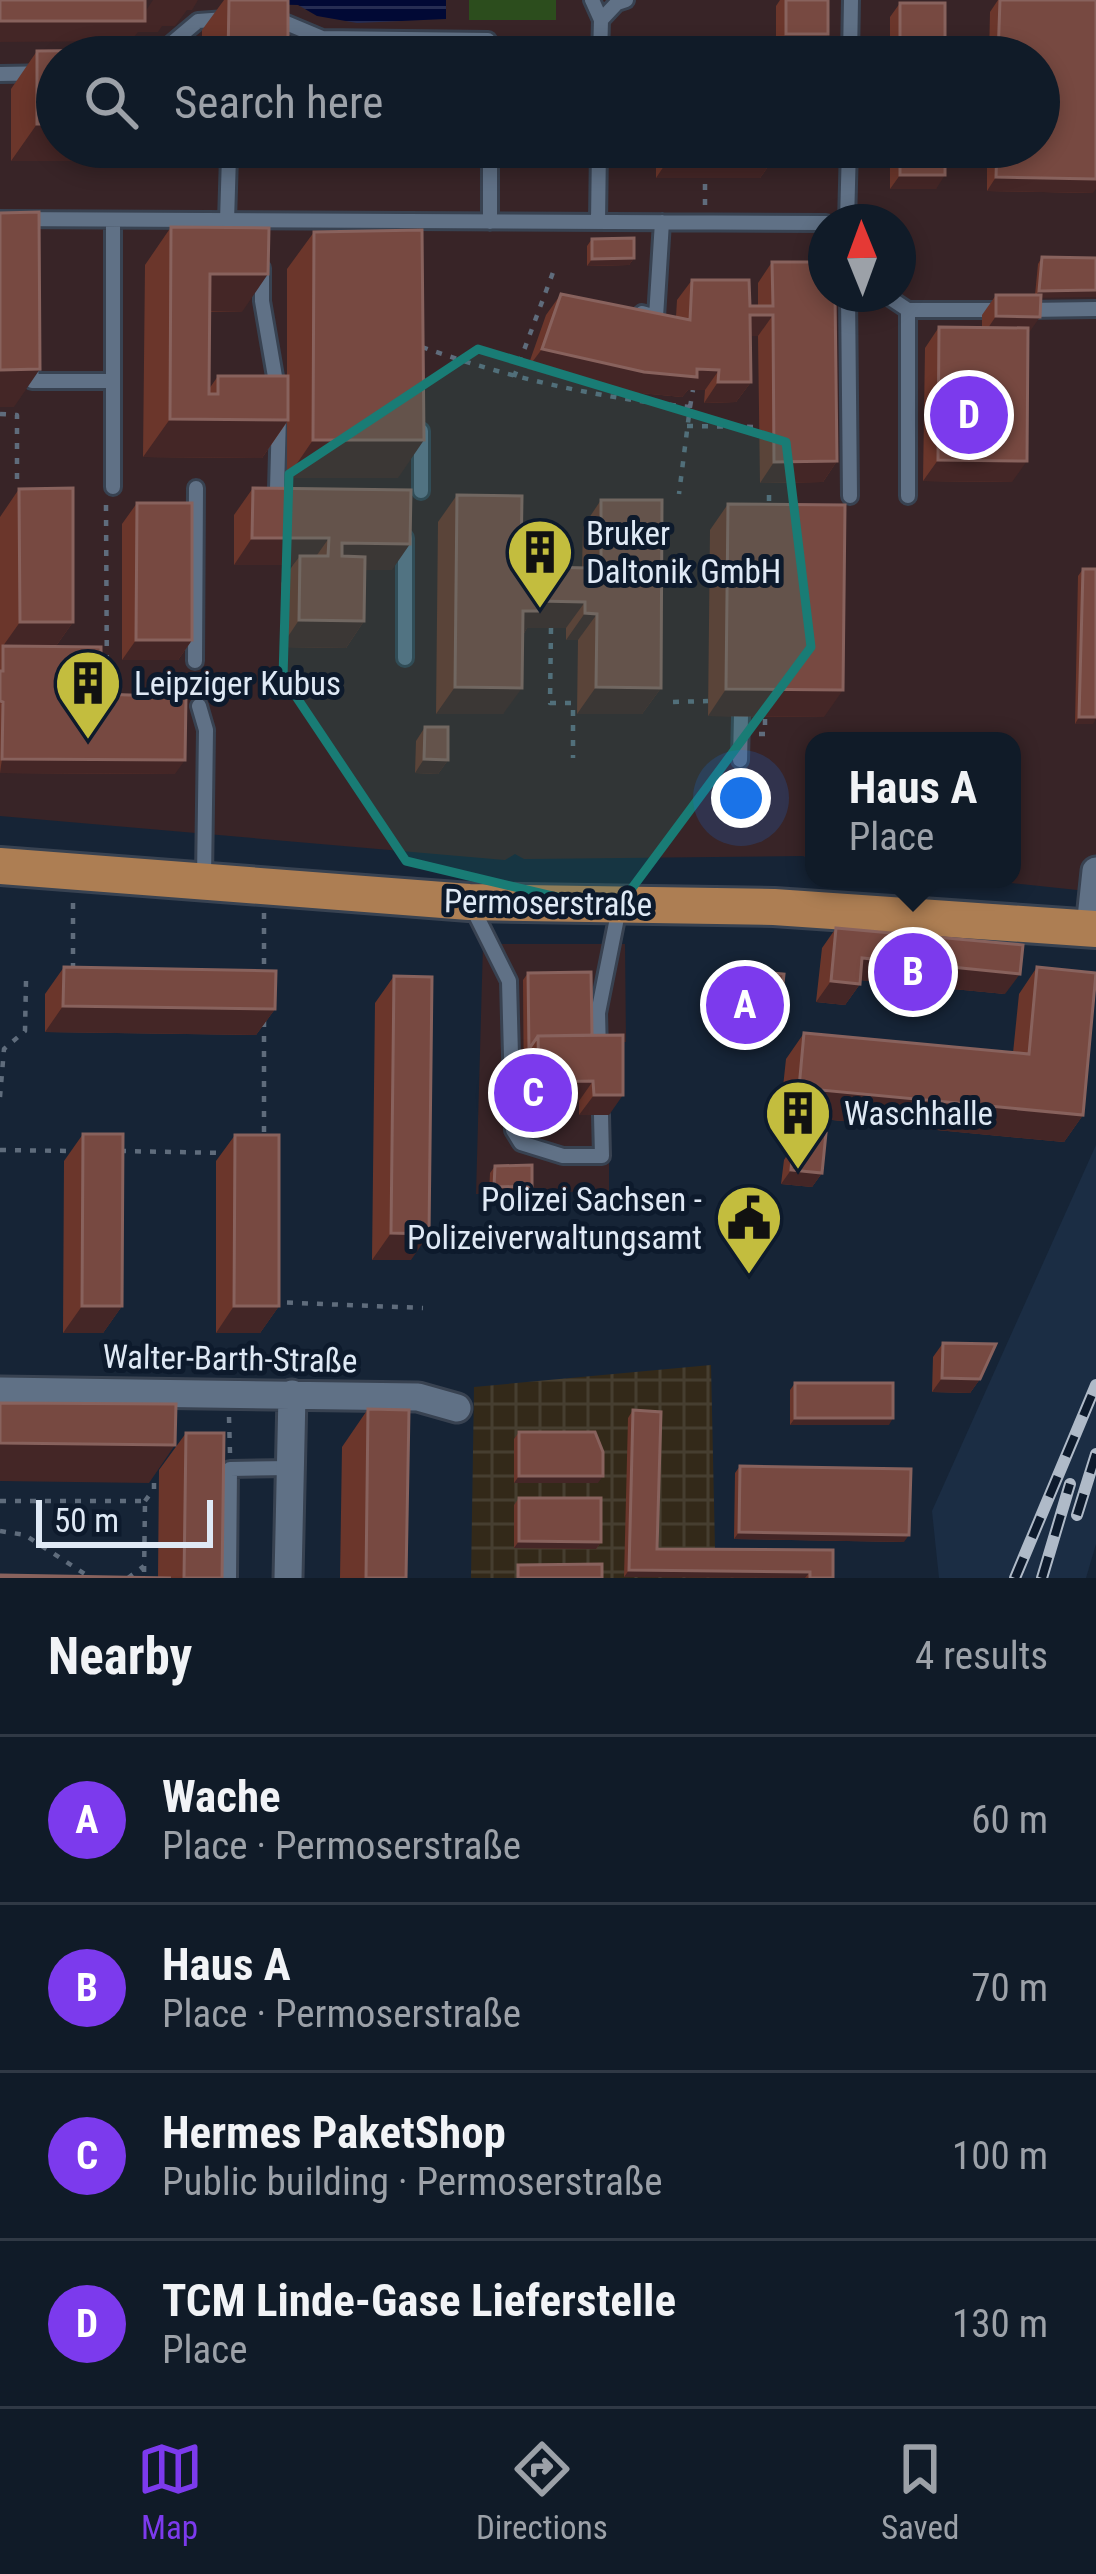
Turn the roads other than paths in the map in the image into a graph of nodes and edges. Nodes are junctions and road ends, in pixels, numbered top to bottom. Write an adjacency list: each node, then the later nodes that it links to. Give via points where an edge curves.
1 (592, 0): 4 (lane)
2 (626, 0): 4 (lane)
3 (851, 0): 8 (lane)
4 (601, 20): 7 (lane)
5 (180, 36): 6 (lane, via 198,21 268,16)
6 (317, 36)
7 (601, 36)
8 (850, 36)
9 (36, 73): 10 (lane)
10 (0, 74)
11 (229, 168): 19 (lane)
12 (490, 168): 22 (lane)
13 (599, 168): 23 (lane)
14 (848, 168): 15 (lane)
15 (848, 204)
16 (0, 219): 17 (lane)
17 (30, 219): 18 (lane); 28 (lane)
18 (113, 220): 19 (lane); 36 (lane)
19 (227, 221): 20 (lane)
20 (261, 221): 21 (lane); 26 (lane)
21 (423, 222): 22 (lane); 27 (lane)
22 (490, 222): 23 (lane)
23 (598, 222): 24 (lane)
24 (662, 223): 25 (lane); 30 (lane, via 656,316)
25 (808, 224)
26 (261, 241)
27 (423, 242)
28 (30, 243)
29 (262, 261): 40 (lane, via 280,412)
30 (617, 308)
31 (1096, 309): 32 (lane)
32 (916, 310)
33 (848, 312): 42 (lane)
34 (908, 312): 43 (lane)
35 (32, 358): 36 (lane, via 32,381)
36 (113, 381): 38 (lane)
37 (422, 409): 41 (lane)
38 (110, 487)
39 (196, 488): 46 (lane)
40 (278, 489)
41 (421, 491)
42 (850, 496)
43 (908, 496)
44 (405, 512): 45 (lane)
45 (405, 658)
46 (195, 661)
47 (199, 706): 52 (lane, via 206,730)
48 (741, 716): 49 (lane)
49 (740, 760)
50 (0, 866): 52 (main road, Permoserstraße)
51 (1096, 871): 55 (street)
52 (204, 881): 53 (main road, Permoserstraße)
53 (469, 902): 54 (main road, Permoserstraße); 57 (lane, via 517,1014 513,1130 520,1143 563,1156 602,1156)
54 (620, 903): 55 (main road, Permoserstraße); 56 (lane, via 592,1013)
55 (1093, 929)
56 (599, 1056)
57 (601, 1115)
58 (0, 1391): 59 (street, Walter-Barth-Straße)
59 (292, 1394): 60 (street, Walter-Barth-Straße, via 422,1398); 61 (street)
60 (458, 1408)
61 (290, 1468): 62 (lane, via 230,1469); 63 (street)
62 (229, 1578)
63 (288, 1578)

